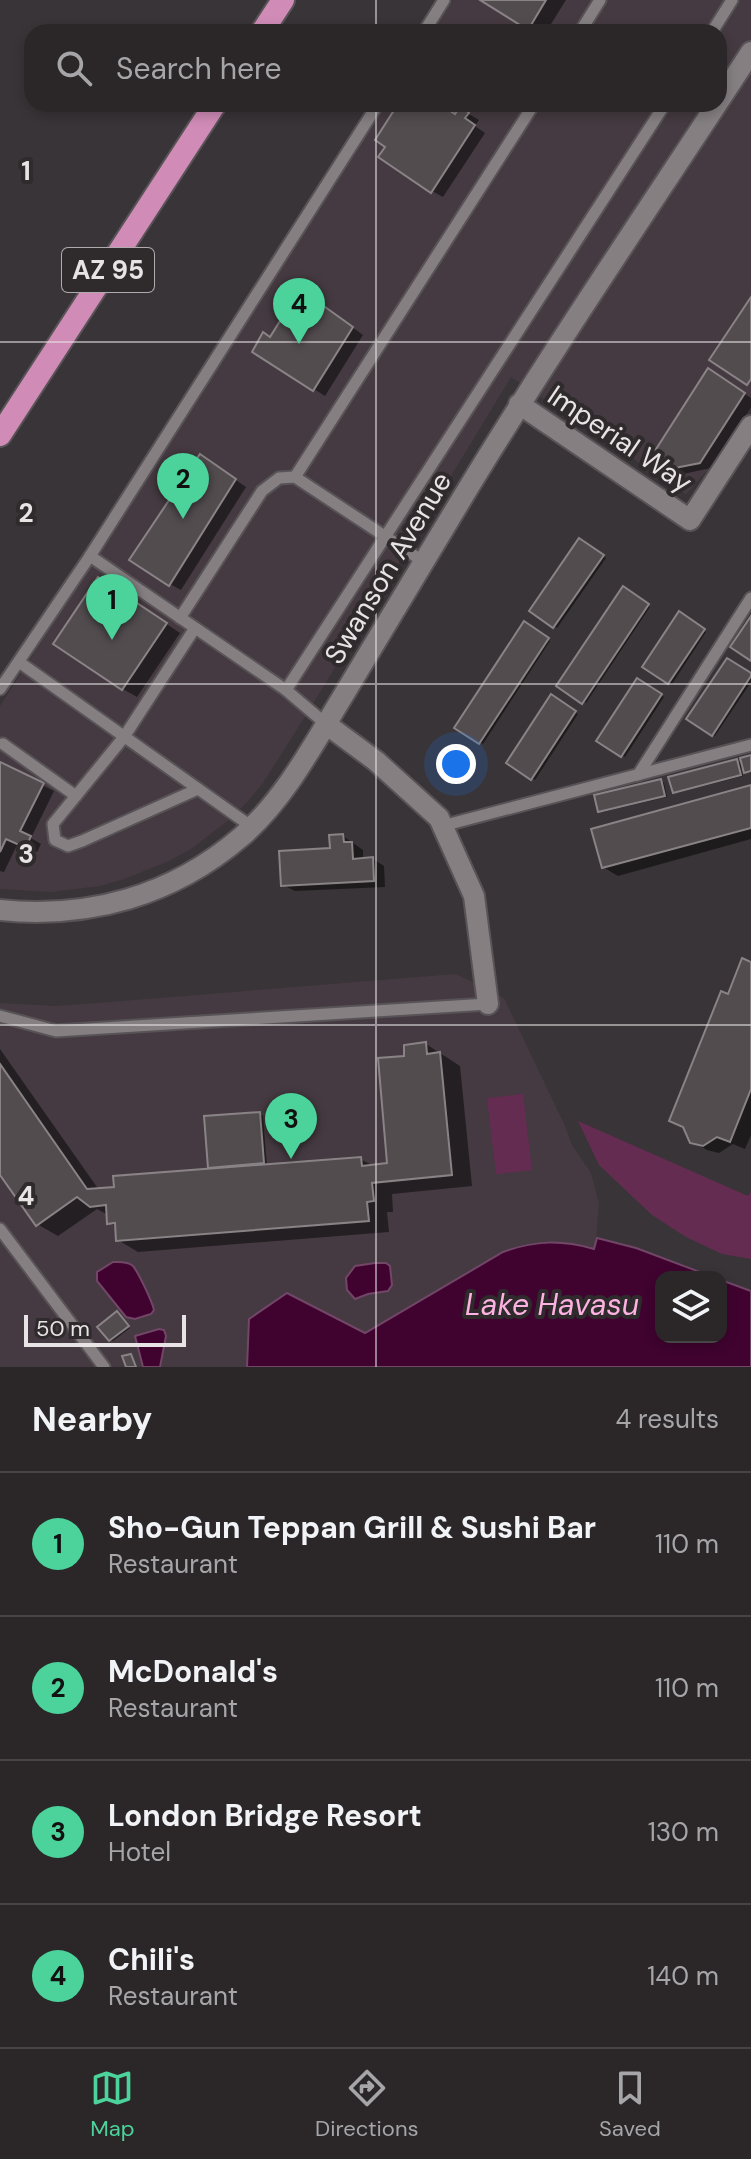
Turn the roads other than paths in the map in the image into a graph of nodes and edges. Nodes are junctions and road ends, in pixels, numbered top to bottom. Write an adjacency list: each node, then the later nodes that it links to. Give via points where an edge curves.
1 (283, 0): 5 (highway)
2 (444, 0): 6 (lane)
3 (600, 0): 7 (lane)
4 (732, 0): 8 (lane)
5 (267, 24)
6 (429, 24)
7 (585, 24)
8 (717, 24)
9 (751, 52): 10 (street, Swanson Avenue)
10 (727, 88)
11 (210, 112): 18 (highway, AZ 95)
12 (373, 112): 21 (lane)
13 (529, 112): 19 (lane)
14 (660, 112): 20 (lane)
15 (711, 112): 16 (street, Swanson Avenue)
16 (519, 404): 17 (street, Imperial Way, via 690,520); 22 (street, Swanson Avenue)
17 (751, 426)
18 (0, 435)
19 (295, 477): 20 (lane); 24 (lane, via 279,478 262,491)
20 (385, 538): 22 (lane); 28 (lane)
21 (90, 556): 24 (lane); 26 (lane)
22 (424, 562): 29 (street, Swanson Avenue)
23 (751, 598): 33 (lane)
24 (180, 618): 25 (lane)
25 (195, 628): 28 (lane); 30 (lane)
26 (19, 662): 27 (lane); 30 (lane)
27 (0, 689)
28 (286, 690): 29 (lane)
29 (326, 724): 36 (street, via 376,761); 37 (street, Swanson Avenue)
30 (124, 737): 34 (lane); 35 (lane)
31 (3, 744): 35 (lane)
32 (751, 745): 33 (lane)
33 (638, 775): 36 (lane)
34 (198, 789): 35 (lane, via 68,846 55,840 53,824); 37 (lane)
35 (76, 796)
36 (442, 826): 39 (street, via 474,896)
37 (252, 827): 38 (street, Swanson Avenue, via 179,880 130,900 79,911)
38 (0, 910)
39 (488, 1004): 40 (lane, via 56,1031)
40 (0, 1016)
41 (0, 1229): 42 (lane)
42 (104, 1367)

